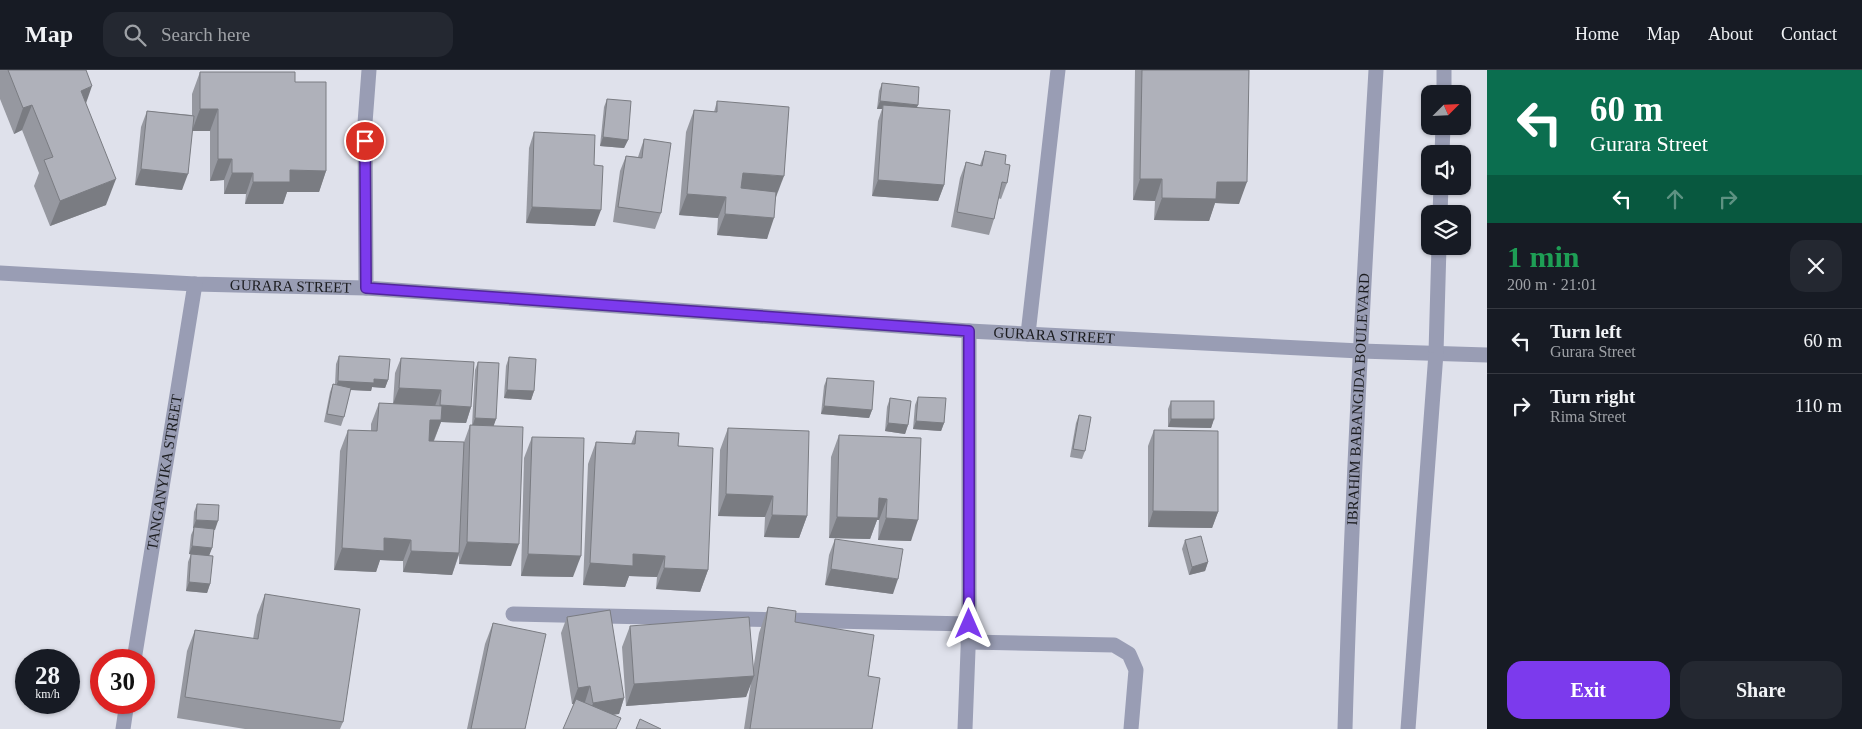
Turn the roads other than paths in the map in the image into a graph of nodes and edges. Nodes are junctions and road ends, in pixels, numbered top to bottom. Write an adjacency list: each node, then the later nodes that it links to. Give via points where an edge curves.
1 (370, 70): 9 (street, via 365,123)
2 (1058, 70): 11 (street)
3 (1376, 70): 12 (street, IBRAHIM BABANGIDA BOULEVARD)
4 (1444, 70): 5 (street)
5 (1444, 85)
6 (1439, 255): 13 (street)
7 (0, 273): 8 (street, GURARA STREET)
8 (195, 284): 9 (street, GURARA STREET); 18 (street, TANGANYIKA STREET)
9 (366, 288): 10 (street, GURARA STREET)
10 (969, 331): 11 (street, GURARA STREET); 16 (street)
11 (1028, 334): 12 (street, GURARA STREET)
12 (1360, 351): 13 (street, GURARA STREET); 23 (street, IBRAHIM BABANGIDA BOULEVARD)
13 (1436, 353): 14 (street, GURARA STREET); 24 (street)
14 (1487, 355)
15 (514, 614): 16 (street)
16 (969, 624): 17 (street)
17 (968, 642): 21 (street); 22 (street, via 1114,645 1129,654 1136,670)
18 (136, 649)
19 (125, 714): 20 (street)
20 (123, 729)
21 (965, 729)
22 (1131, 729)
23 (1345, 729)
24 (1408, 729)

